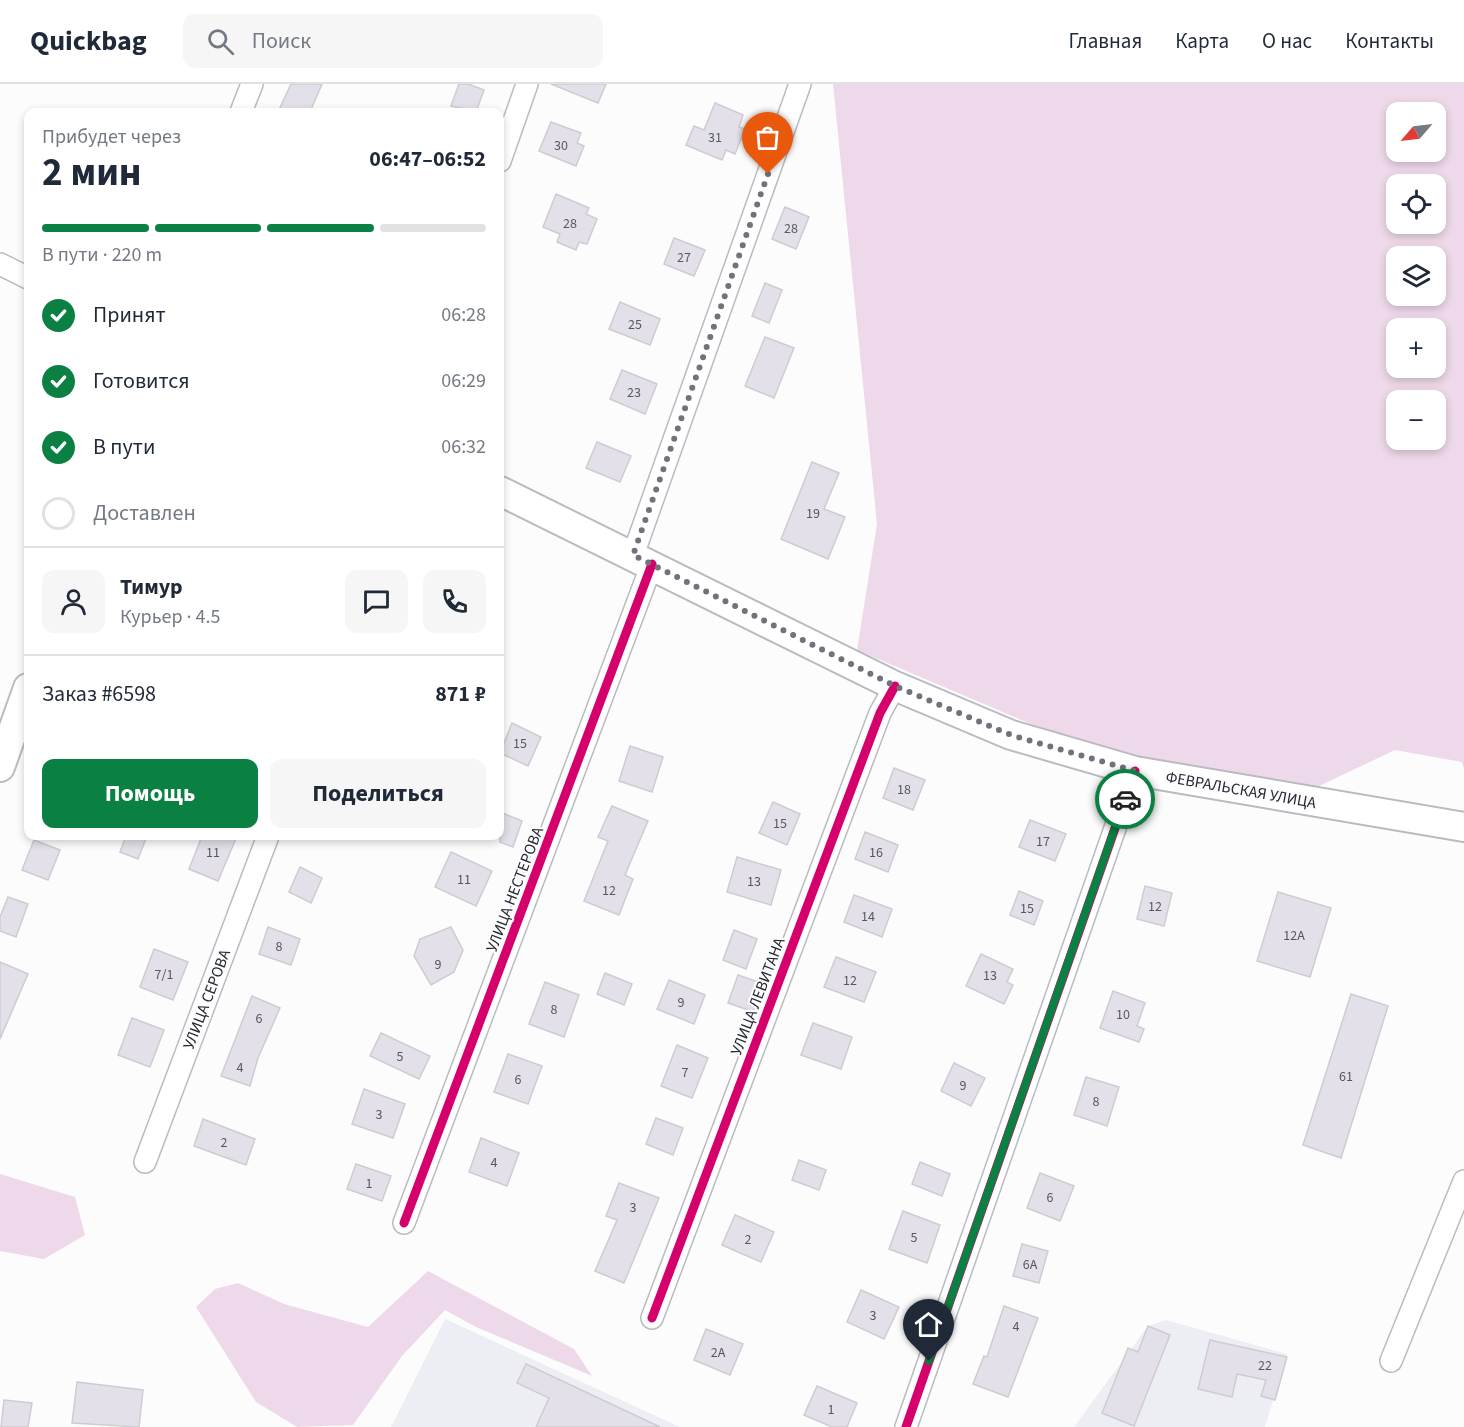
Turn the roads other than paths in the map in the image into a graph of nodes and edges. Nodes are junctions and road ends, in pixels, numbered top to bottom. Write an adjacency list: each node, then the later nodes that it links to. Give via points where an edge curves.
1 (252, 84): 4 (street)
2 (527, 84): 5 (street)
3 (800, 84): 9 (street, УЛИЦА НЕСТЕРОВА)
4 (243, 108)
5 (504, 150)
6 (0, 264): 7 (street)
7 (24, 276)
8 (504, 493): 9 (main road, ФЕВРАЛЬСКАЯ УЛИЦА)
9 (643, 560): 10 (main road, ФЕВРАЛЬСКАЯ УЛИЦА); 18 (street, УЛИЦА НЕСТЕРОВА)
10 (895, 686): 13 (main road, ФЕВРАЛЬСКАЯ УЛИЦА, via 1011,735); 19 (street, УЛИЦА ЛЕВИТАНА, via 880,713)
11 (24, 699): 12 (main road)
12 (0, 767)
13 (1135, 771): 14 (main road, ФЕВРАЛЬСКАЯ УЛИЦА); 21 (street)
14 (1464, 827)
15 (266, 840): 16 (street, УЛИЦА СЕРОВА)
16 (145, 1162)
17 (1464, 1181): 20 (street)
18 (404, 1223)
19 (652, 1318)
20 (1391, 1361)
21 (906, 1427)

